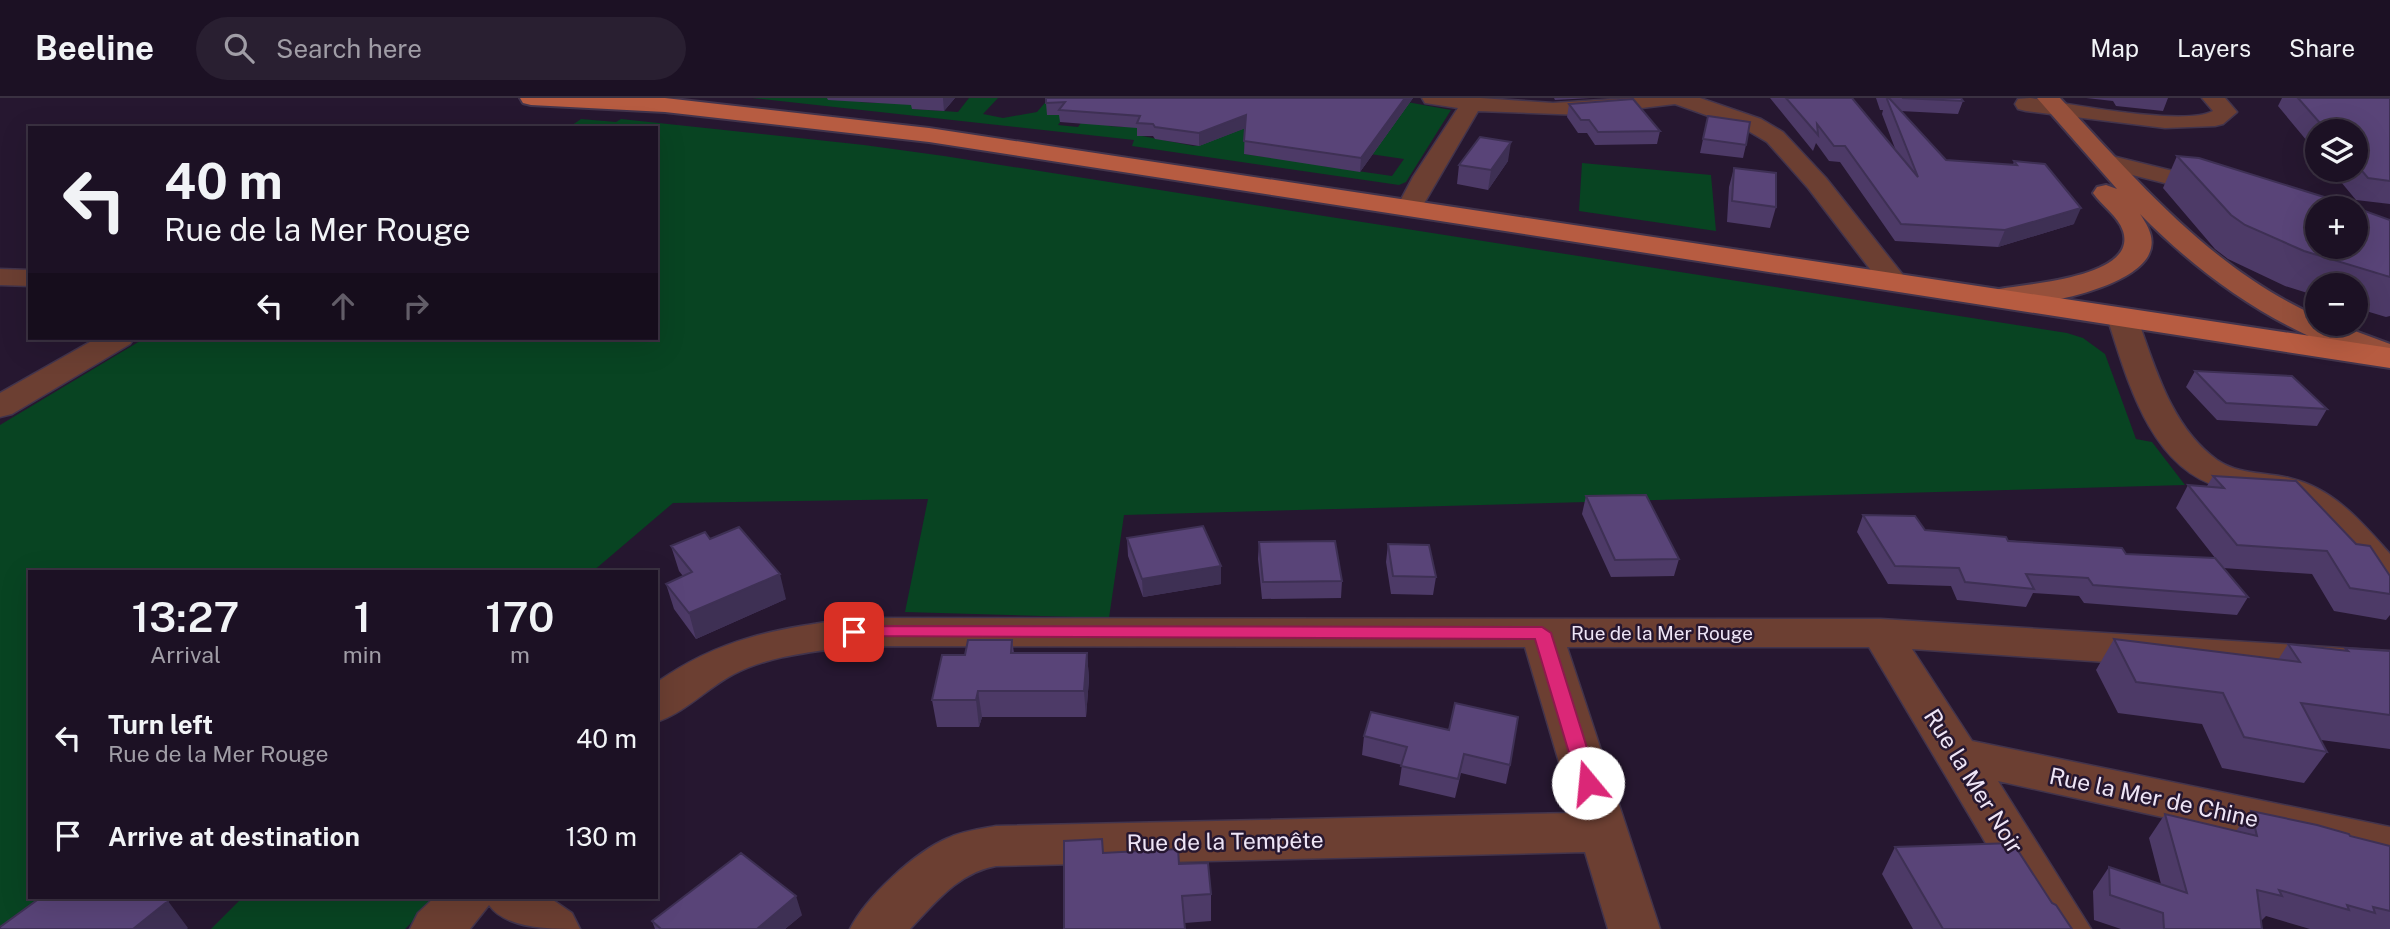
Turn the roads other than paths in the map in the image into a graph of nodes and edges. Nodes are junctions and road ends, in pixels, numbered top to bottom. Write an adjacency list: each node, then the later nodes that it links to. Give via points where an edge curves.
1 (531, 98): 6 (main road)
2 (1433, 98): 8 (street)
3 (1673, 98): 8 (street, via 1581,110)
4 (1679, 98): 14 (street, via 1753,124 1775,137)
5 (2213, 98): 7 (street, via 2226,112 2216,121 2202,123 2121,117)
6 (599, 99): 11 (main road, via 929,135)
7 (2038, 102): 9 (main road); 15 (main road, via 2136,228 2139,243 2128,261 2097,280)
8 (1471, 104): 11 (street)
9 (2108, 162): 10 (street); 18 (main road, via 2172,232 2232,281 2306,322)
10 (2244, 198)
11 (1410, 207): 14 (main road)
12 (0, 276): 13 (street)
13 (28, 278)
14 (1893, 280): 15 (main road)
15 (1999, 298): 16 (main road)
16 (2122, 317): 18 (main road); 20 (street, via 2147,391 2197,463 2231,480 2278,485 2309,498)
17 (115, 340): 19 (street)
18 (2390, 357)
19 (0, 407)
20 (2390, 578)
21 (1542, 633): 22 (street, Rue de la Mer Rouge); 24 (street, Rue de la Mer Rouge, via 854,632 794,640 730,658); 26 (street)
22 (1881, 633): 23 (street, Rue de la Mer Rouge); 25 (street, Rue la Mer Noir)
23 (2390, 666)
24 (658, 705)
25 (1960, 756): 27 (street, Rue la Mer de Chine); 34 (street, Rue la Mer Noir)
26 (1604, 832): 32 (street, Rue de la Tempête, via 996,846 965,852 935,870); 33 (street)
27 (2390, 847)
28 (466, 899): 30 (street)
29 (512, 899): 31 (street)
30 (436, 929)
31 (554, 929)
32 (876, 929)
33 (1634, 929)
34 (2065, 929)

